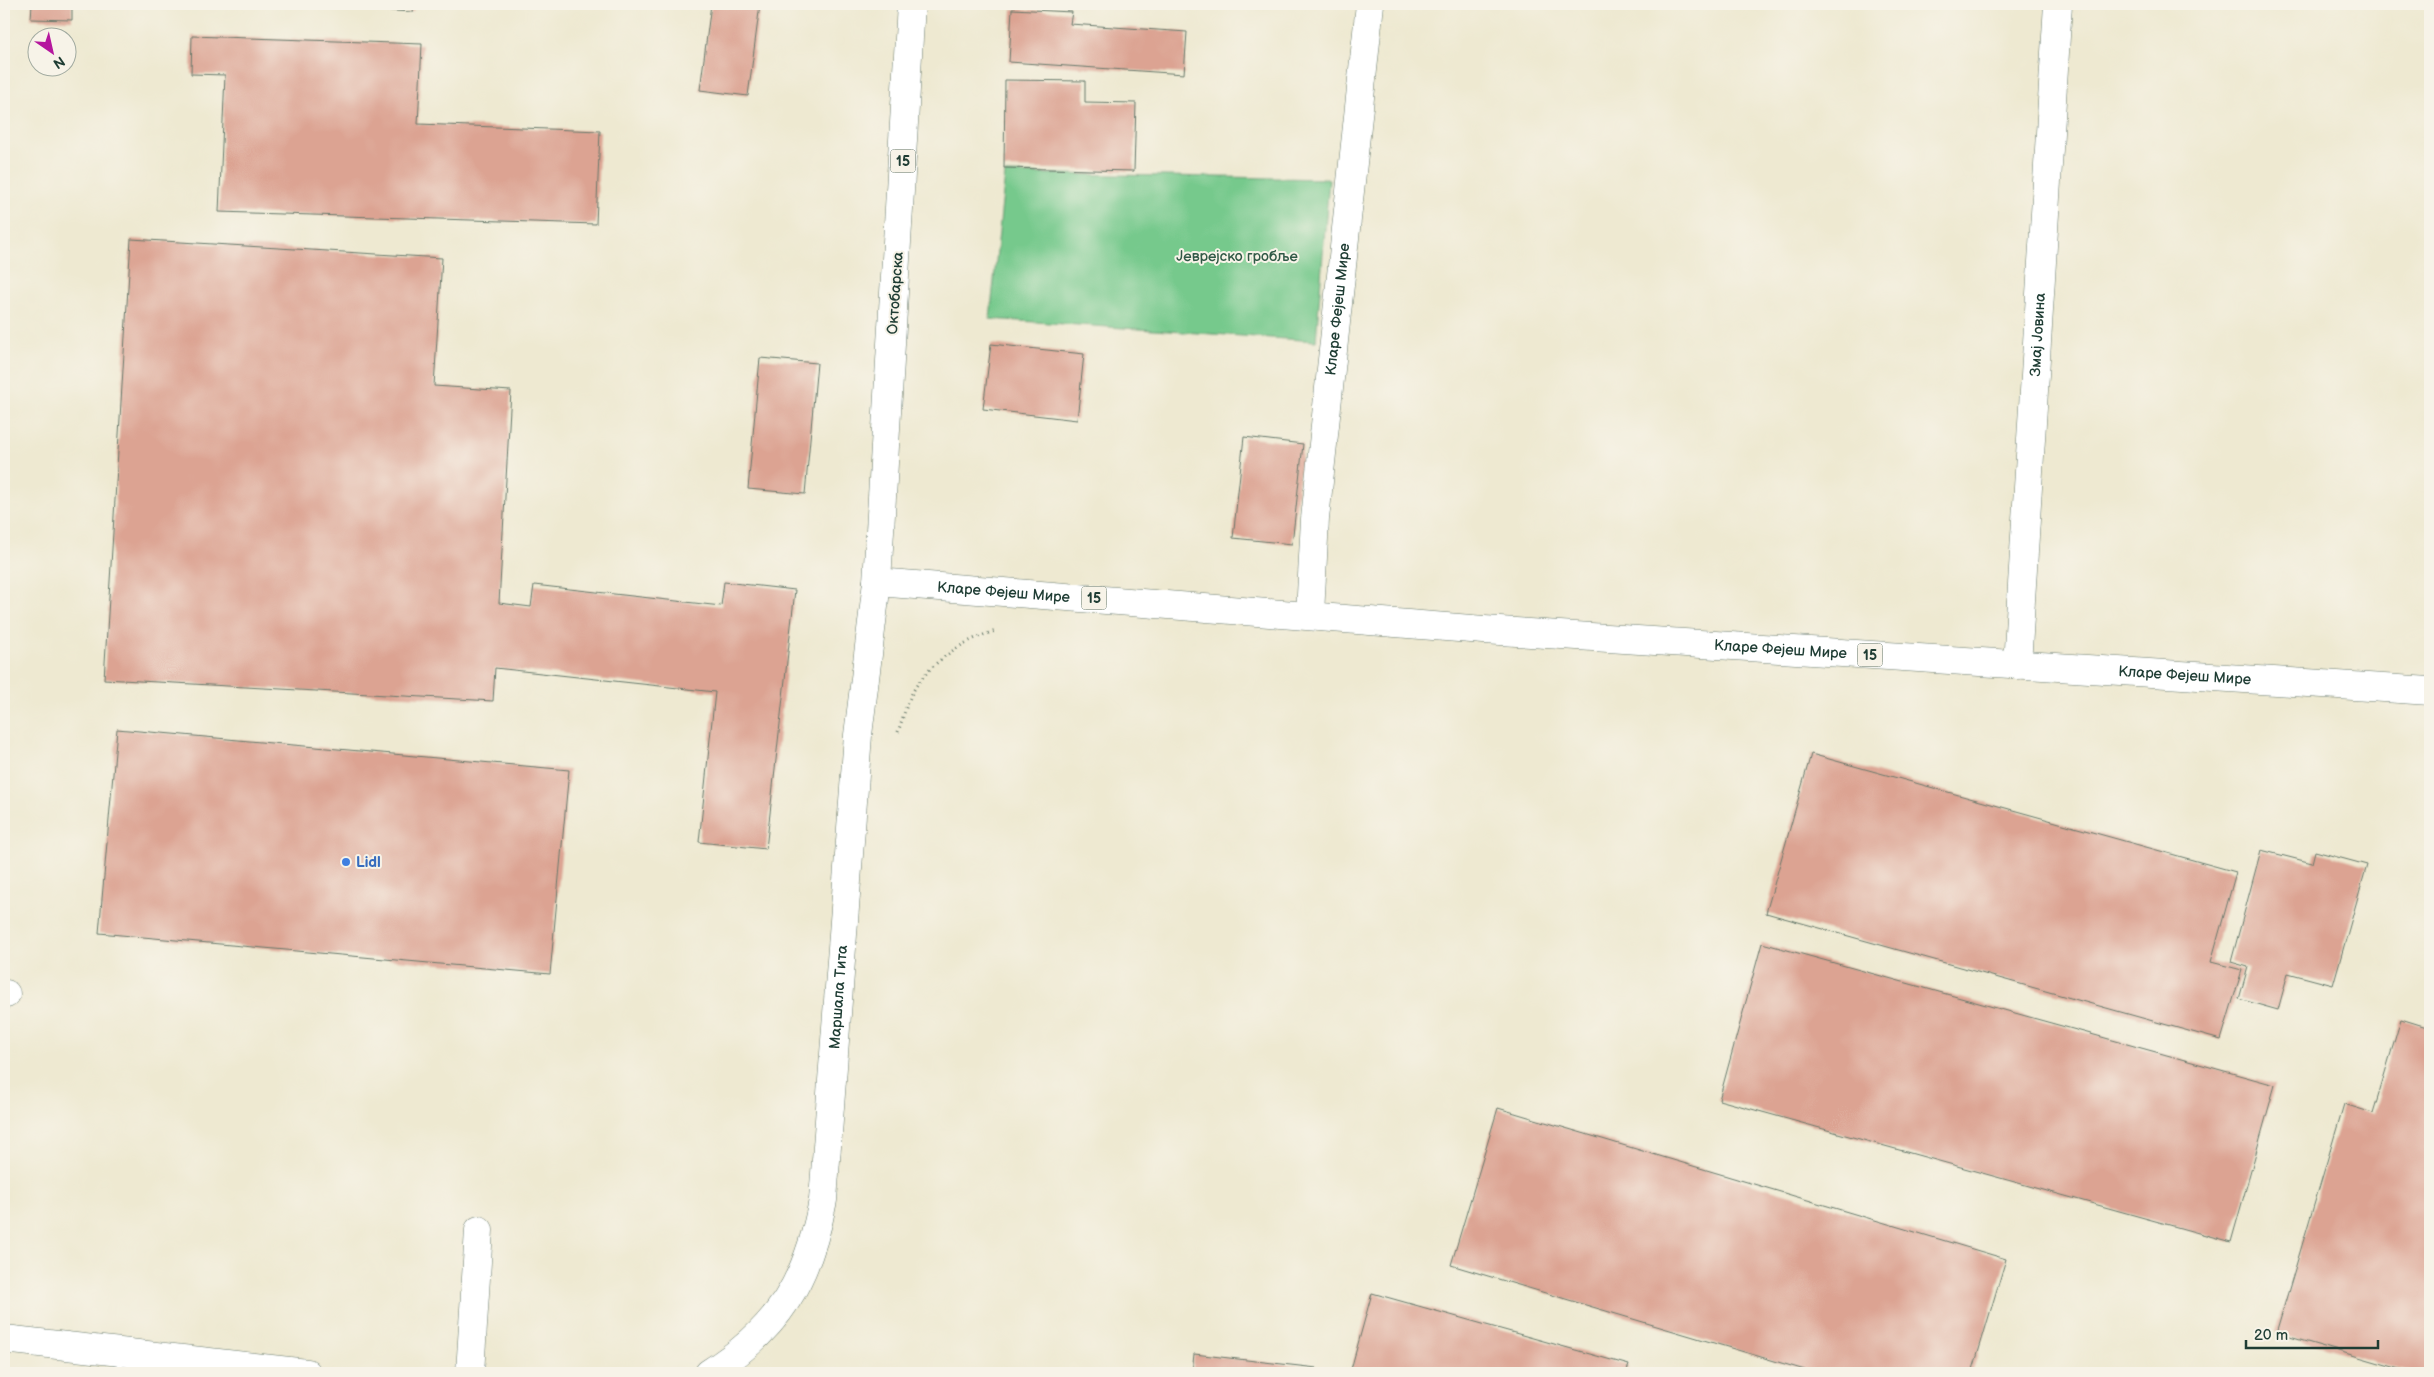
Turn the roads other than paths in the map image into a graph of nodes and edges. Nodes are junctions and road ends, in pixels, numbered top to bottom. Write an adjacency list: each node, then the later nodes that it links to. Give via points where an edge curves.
1 (911, 4): 4 (street, Октобарска / 15)
2 (1370, 4): 5 (street, Кларе Фејеш Мире, via 1316,519)
3 (2058, 4): 6 (street, Змај Јовина)
4 (878, 582): 5 (street, Кларе Фејеш Мире / 15); 13 (street, Маршала Тита, via 858,735 823,1200 817,1232 807,1263 777,1316 735,1357)
5 (1310, 614): 6 (street, Кларе Фејеш Мире / 15, via 1484,630)
6 (2018, 665): 7 (street, Кларе Фејеш Мире / 15)
7 (2430, 691)
8 (479, 1230): 12 (street)
9 (4, 1339): 10 (street)
10 (180, 1366): 11 (street)
11 (307, 1373)
12 (470, 1373)
13 (709, 1373)

